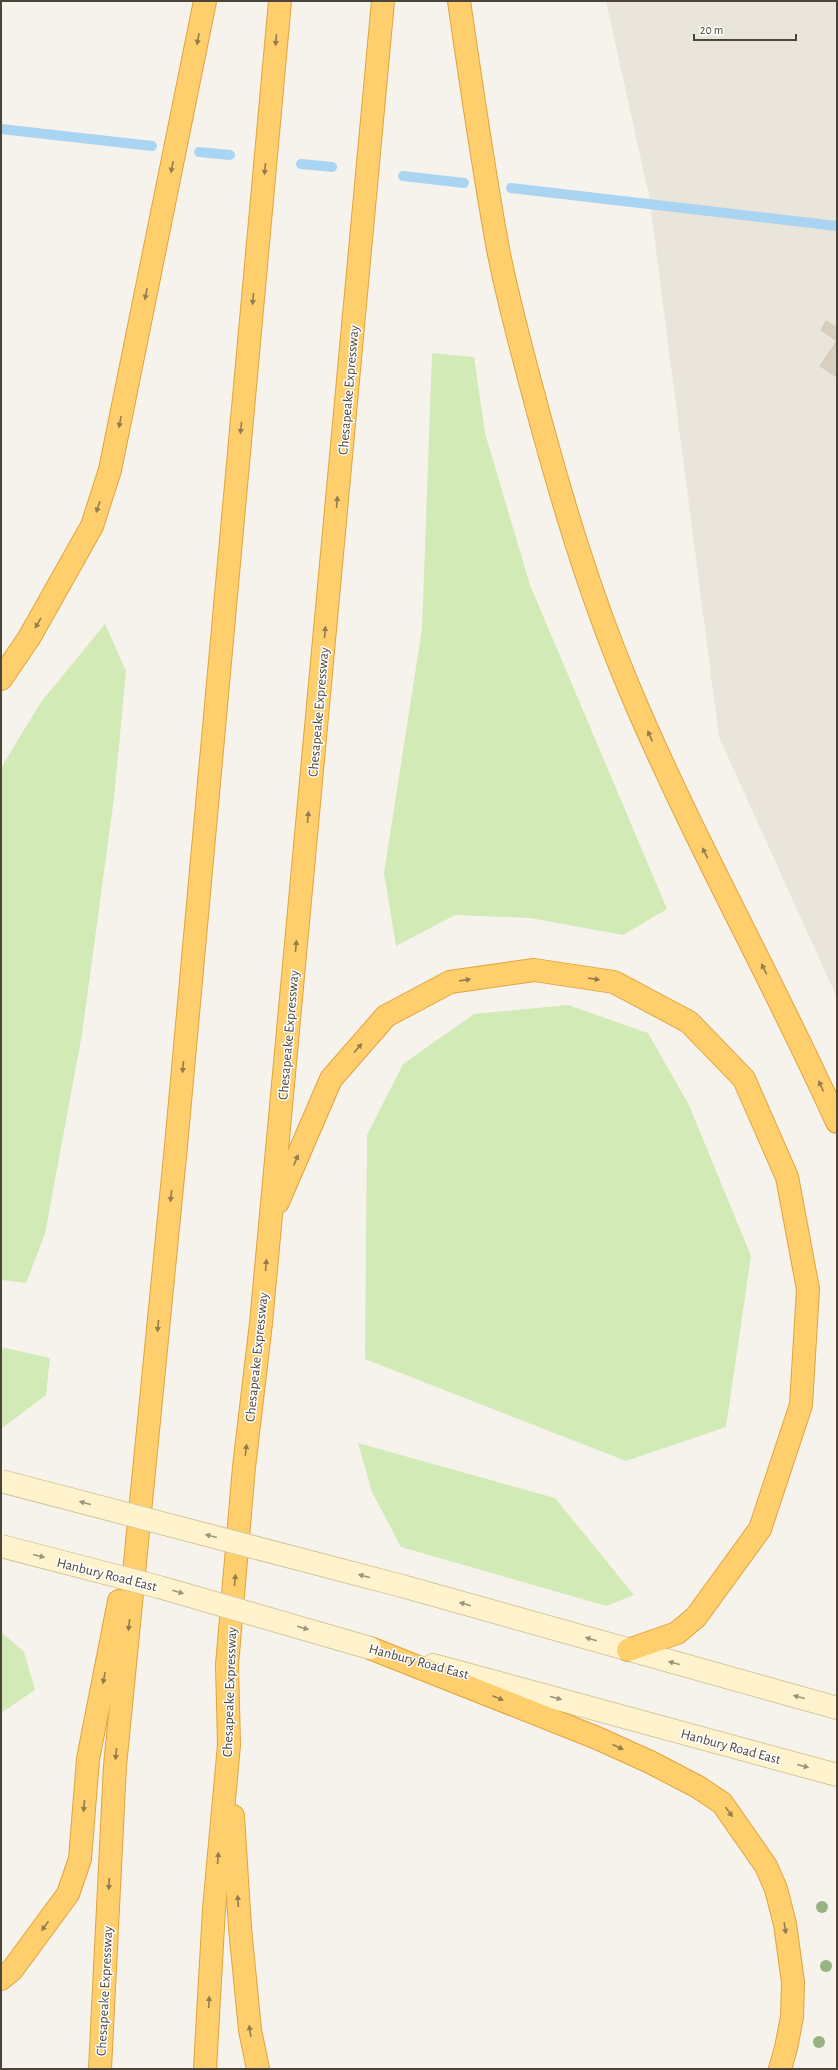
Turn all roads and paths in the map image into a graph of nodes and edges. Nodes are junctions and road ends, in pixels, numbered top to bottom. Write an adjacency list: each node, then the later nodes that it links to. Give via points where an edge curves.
1 (205, 1): 5 (highway, one-way to 5, via 110,470 92,526 29,638)
2 (280, 1): 8 (highway, Chesapeake Expressway, one-way to 8)
3 (383, 1): 7 (highway, Chesapeake Expressway, one-way to 3)
4 (460, 1): 6 (highway, one-way to 4, via 802,1044 684,811 629,688 592,591 555,476 508,296 496,236)
5 (1, 679)
6 (837, 1122)
7 (270, 1222): 12 (highway, one-way to 12, via 331,1079 386,1016 450,982 534,970 614,982 689,1022 744,1079 787,1177 808,1289 801,1405 760,1529 696,1617 677,1633); 14 (highway, Chesapeake Expressway, one-way to 7, via 227,1665 244,1467)
8 (146, 1461): 16 (highway, one-way to 16, via 88,1759 80,1859 68,1894 12,1970); 17 (highway, Chesapeake Expressway, one-way to 17, via 115,1766)
9 (1, 1481): 12 (main road, one-way to 9, bridge, via 402,1586)
10 (1, 1546): 11 (main road, Hanbury Road East, one-way to 11, bridge, via 159,1587)
11 (370, 1648): 15 (main road, Hanbury Road East, one-way to 15); 20 (highway, one-way to 20, via 598,1738 698,1787 722,1803 766,1866 776,1889 785,1924 793,1982 792,2017)
12 (628, 1650): 13 (main road, one-way to 12)
13 (837, 1708)
14 (229, 1744): 18 (highway, Chesapeake Expressway, one-way to 14, via 214,1910); 19 (highway, one-way to 14, via 250,2030 241,1936)
15 (837, 1775)
16 (1, 1979)
17 (100, 2069)
18 (205, 2069)
19 (258, 2069)
20 (780, 2069)

